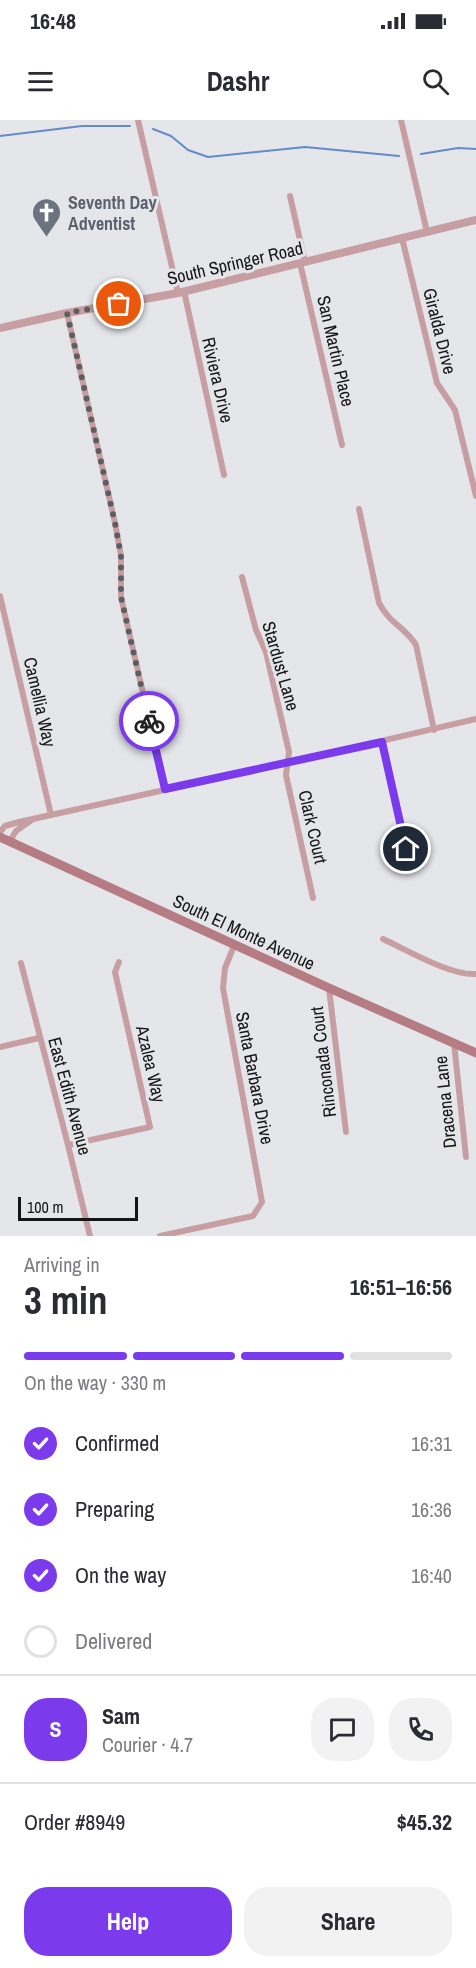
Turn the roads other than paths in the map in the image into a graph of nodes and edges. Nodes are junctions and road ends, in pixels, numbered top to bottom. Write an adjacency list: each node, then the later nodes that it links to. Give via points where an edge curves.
1 (138, 120): 8 (street, Riviera Drive)
2 (401, 120): 5 (street)
3 (290, 196): 7 (street, San Martin Place)
4 (476, 220): 5 (street, South Springer Road)
5 (427, 232): 6 (street, South Springer Road)
6 (402, 238): 7 (street, South Springer Road); 13 (street, Giralda Drive, via 437,383 455,410)
7 (303, 263): 8 (street, South Springer Road); 11 (street, San Martin Place)
8 (181, 292): 9 (street, South Springer Road); 12 (street, Riviera Drive)
9 (67, 313): 10 (street, South Springer Road); 21 (street, via 115,523 121,556 121,597)
10 (0, 328)
11 (342, 445)
12 (224, 474)
13 (476, 496)
14 (359, 509): 18 (street, via 380,603 386,615 416,645)
15 (242, 577): 20 (street, Stardust Lane, via 266,652 289,753)
16 (0, 596): 22 (street, Camellia Way)
17 (476, 722): 18 (street)
18 (434, 730): 19 (street)
19 (382, 742): 20 (street); 27 (street)
20 (287, 763): 21 (street); 28 (street, Clark Court, via 286,775)
21 (165, 789): 22 (street)
22 (51, 815): 23 (street)
23 (33, 819): 24 (street, via 8,825); 26 (street, via 16,831)
24 (0, 832)
25 (0, 837): 26 (main road, South El Monte Avenue)
26 (10, 842): 30 (main road, South El Monte Avenue)
27 (406, 849)
28 (313, 898)
29 (383, 939): 33 (street, via 452,971)
30 (234, 945): 34 (main road, South El Monte Avenue); 43 (street, Santa Barbara Drive, via 225,968 223,988 262,1202 253,1216)
31 (119, 962): 40 (street, Azalea Way, via 115,972 150,1127)
32 (21, 963): 35 (street, East Edith Avenue)
33 (476, 974)
34 (329, 988): 36 (main road, South El Monte Avenue); 39 (street, Rinconada Court)
35 (39, 1038): 37 (street); 40 (street, East Edith Avenue)
36 (454, 1043): 38 (main road, South El Monte Avenue); 41 (street, Dracena Lane)
37 (0, 1047)
38 (476, 1053)
39 (346, 1132)
40 (68, 1145): 42 (street, East Edith Avenue)
41 (466, 1157)
42 (90, 1236)
43 (160, 1236)

